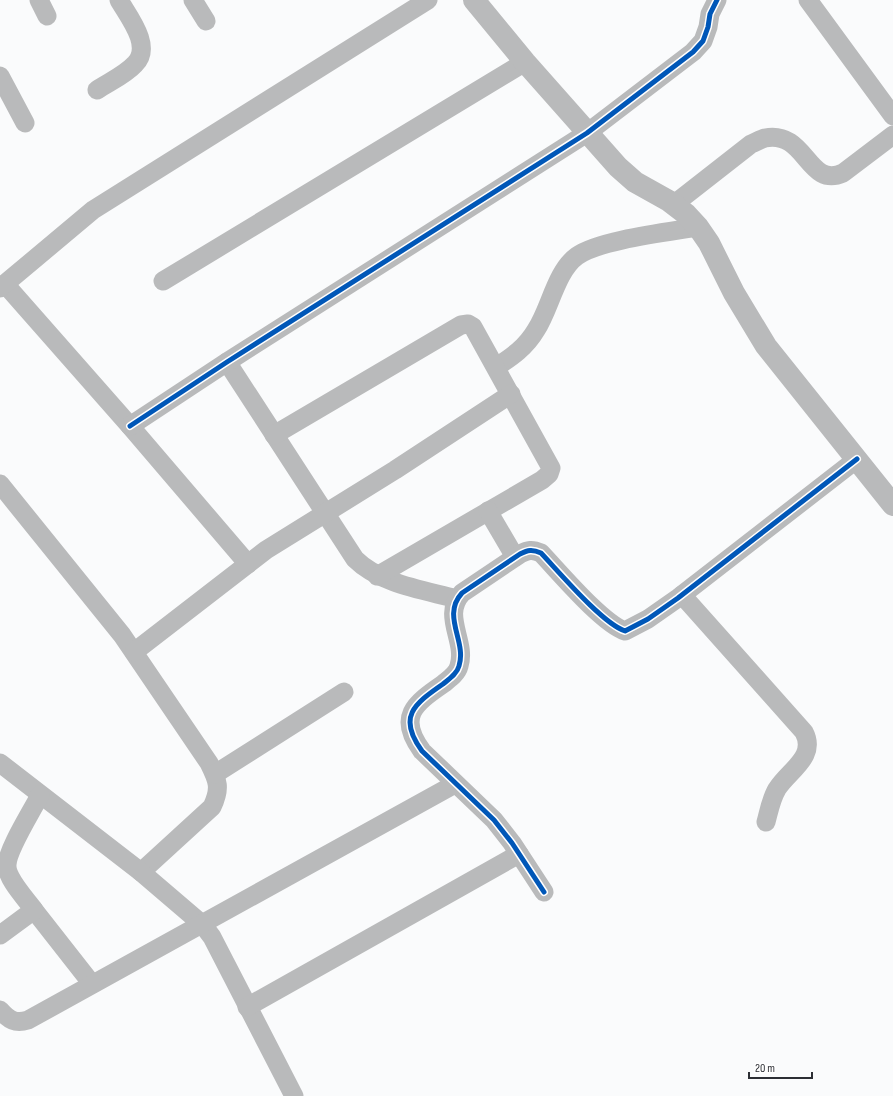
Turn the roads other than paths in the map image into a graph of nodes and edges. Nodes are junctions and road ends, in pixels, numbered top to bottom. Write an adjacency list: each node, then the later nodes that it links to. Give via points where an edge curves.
1 (119, 0): 10 (street, via 139,34 142,46 140,55 136,64)
2 (193, 0): 7 (street)
3 (428, 0): 18 (street, via 92,210)
4 (474, 0): 8 (street)
5 (717, 0): 13 (street, via 710,14 703,41 693,52)
6 (808, 0): 11 (street)
7 (206, 21)
8 (525, 62): 13 (street); 17 (street)
9 (0, 76): 12 (street)
10 (97, 90)
11 (893, 116)
12 (25, 123)
13 (587, 133): 15 (street, via 635,182); 19 (street)
14 (893, 135): 15 (street, via 834,177 822,175 789,141 765,138 751,144)
15 (673, 205): 16 (street)
16 (698, 227): 20 (street, via 623,240 578,255 562,274 536,330 522,349); 24 (street, via 766,346)
17 (163, 281)
18 (2, 286): 22 (street)
19 (227, 362): 22 (street); 23 (street)
20 (496, 367): 21 (street); 23 (street, via 473,327 468,324 461,325)
21 (512, 394): 27 (street, via 551,468 542,480); 28 (street)
22 (130, 426): 30 (street)
23 (274, 435): 28 (street)
24 (858, 459): 26 (street); 32 (street)
25 (0, 484): 34 (street)
26 (893, 505)
27 (488, 511): 29 (street); 31 (street)
28 (325, 514): 30 (street); 31 (street, via 355,559)
29 (515, 557): 32 (street, via 527,550 541,553 602,616 625,631 648,619); 33 (street)
30 (248, 564): 34 (street)
31 (377, 576): 33 (street)
32 (682, 595): 40 (street, via 804,732 809,741 807,753 776,790)
33 (457, 599): 38 (street, via 453,608 461,657 459,667 454,676 420,700 412,711 410,724 412,738 422,752)
34 (134, 652): 37 (street)
35 (344, 692): 37 (street)
36 (0, 763): 39 (street)
37 (215, 774): 42 (street, via 218,779 218,795 212,807)
38 (455, 784): 41 (street, via 494,820); 45 (street)
39 (40, 795): 42 (street); 44 (street, via 9,854 6,866 16,886)
40 (766, 822)
41 (519, 854): 43 (street); 48 (street)
42 (141, 872): 45 (street)
43 (544, 892)
44 (34, 910): 46 (street); 47 (street)
45 (203, 925): 47 (street); 48 (street, via 212,937)
46 (0, 935)
47 (92, 984): 49 (street, via 19,1023 6,1018)
48 (247, 1007): 50 (street)
49 (0, 1010)
50 (294, 1096)

